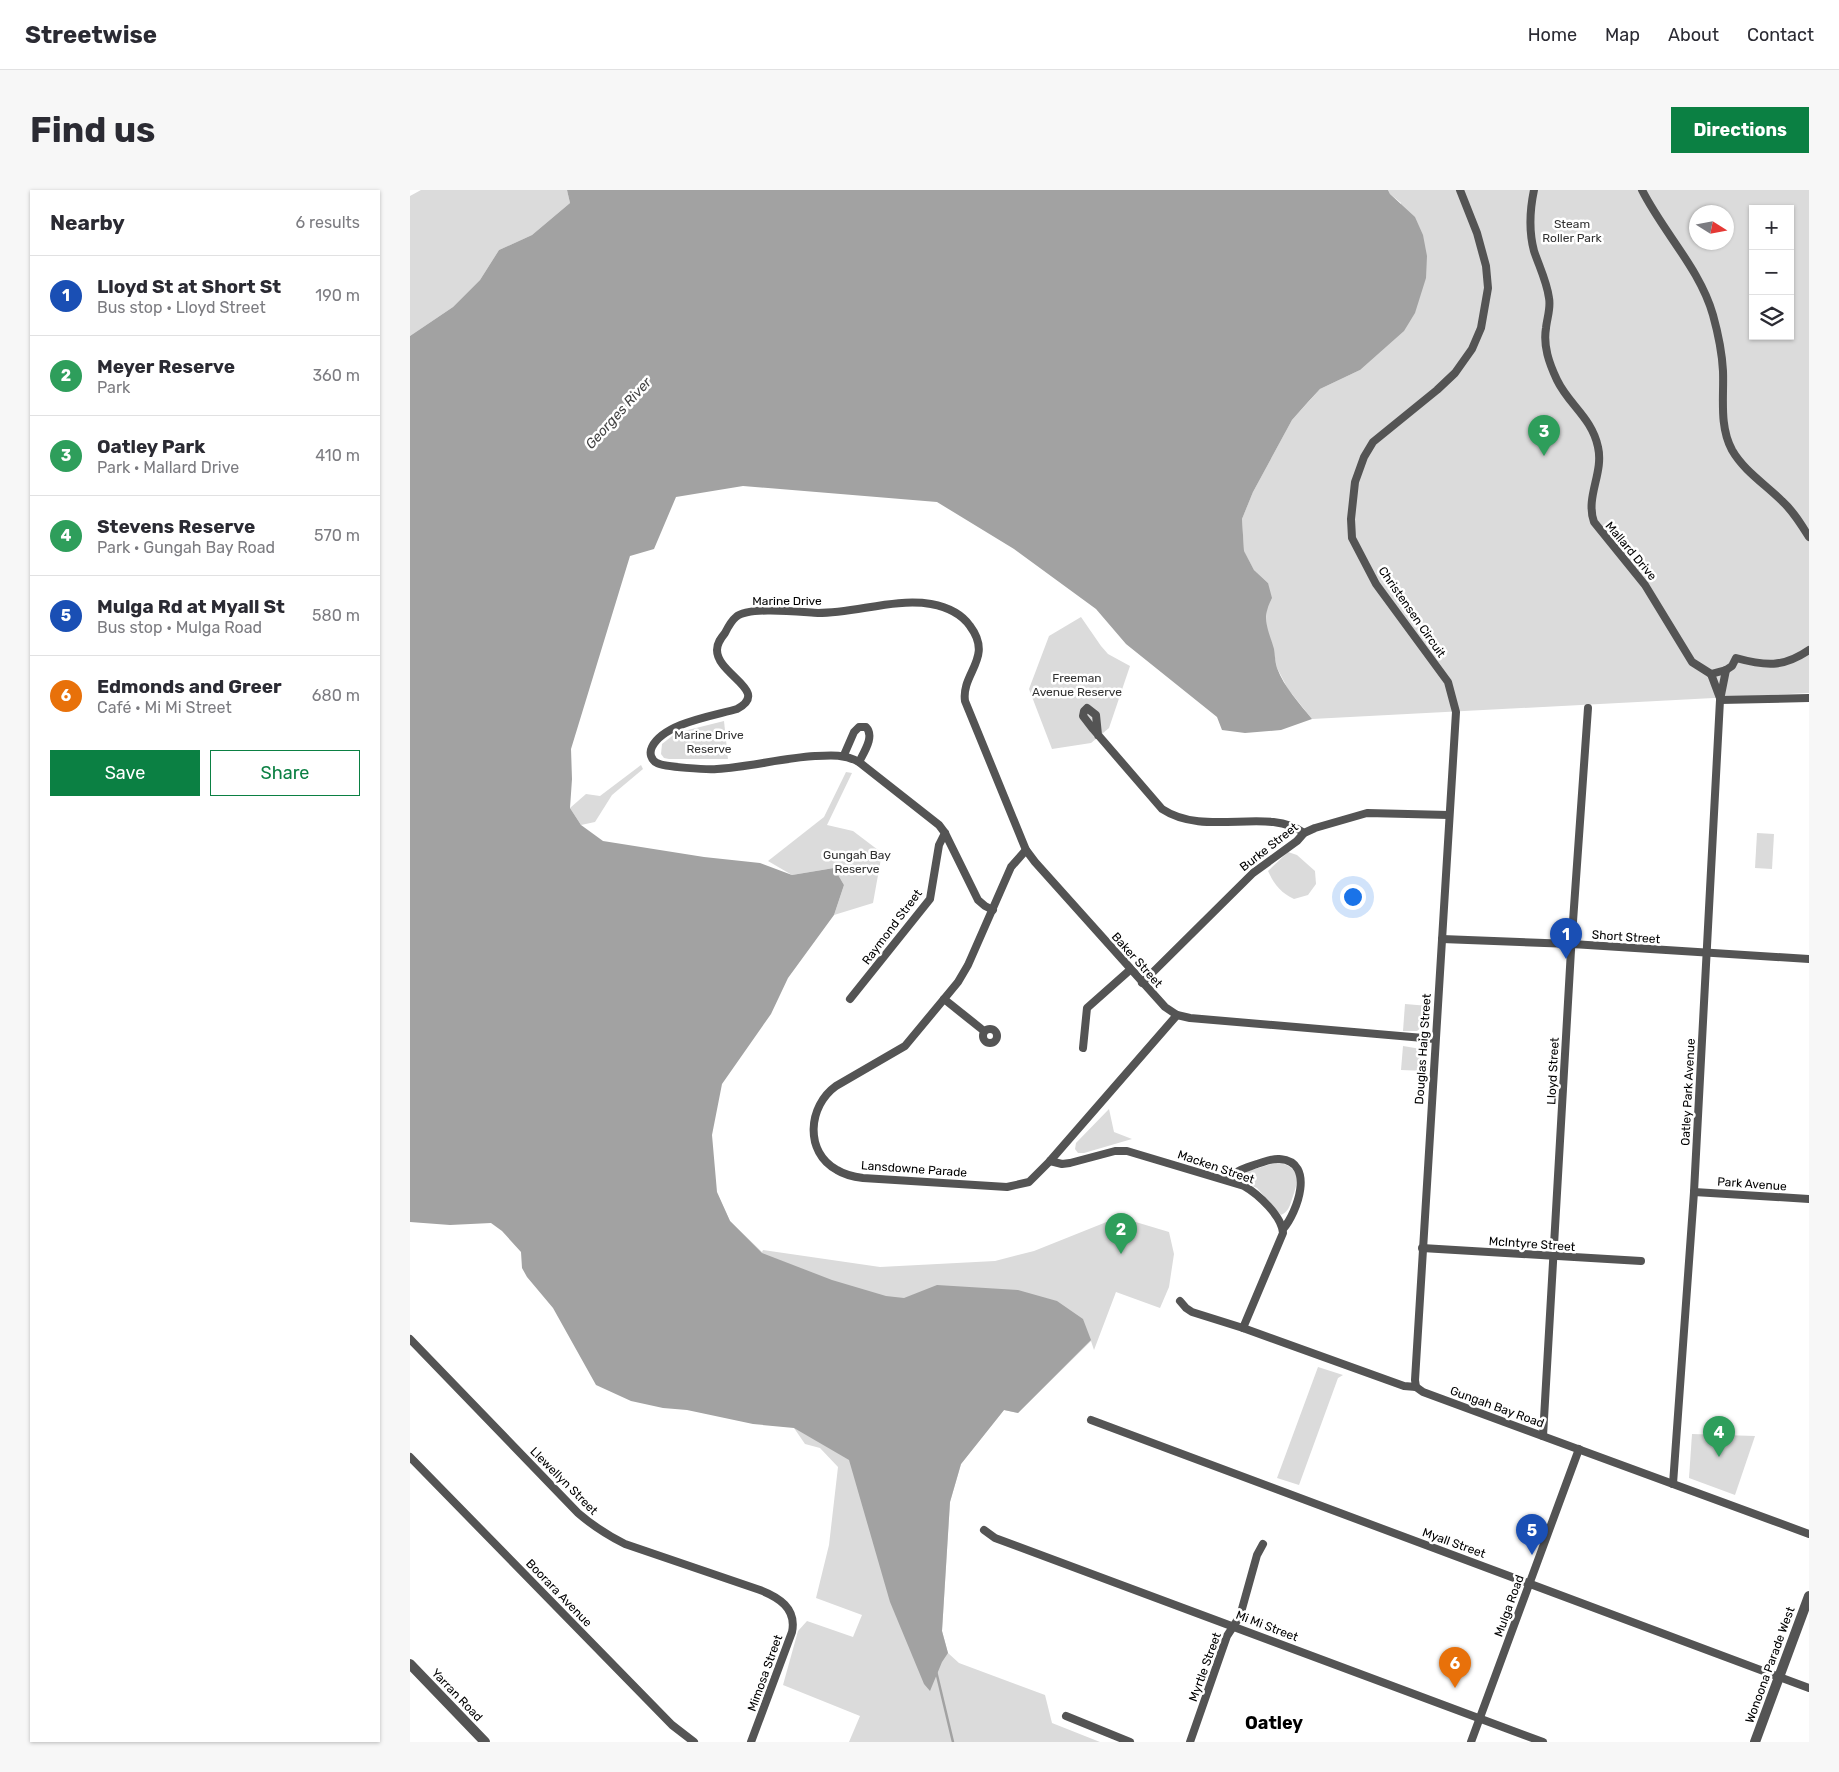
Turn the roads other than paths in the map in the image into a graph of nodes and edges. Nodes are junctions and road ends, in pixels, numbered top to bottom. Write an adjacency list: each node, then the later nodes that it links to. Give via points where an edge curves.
1 (1460, 190): 14 (street, Christensen Circuit, via 1486,266 1487,302 1479,333 1455,373 1373,442 1355,482 1352,519 1352,538 1376,584 1448,682)
2 (1530, 190): 5 (street)
3 (1534, 190): 5 (street)
4 (1642, 190): 6 (street, via 1710,306 1720,347 1724,422 1731,449 1753,477 1793,512)
5 (1532, 202): 9 (street, Mallard Drive, via 1534,249 1549,297 1544,339 1548,356 1558,382 1592,427 1599,451 1599,469 1591,502 1594,522 1648,589 1692,662)
6 (1809, 537)
7 (1809, 650): 8 (street, via 1783,664 1756,664 1736,658)
8 (1726, 670): 9 (street); 12 (street)
9 (1711, 674): 12 (street)
10 (965, 690): 16 (street, Marine Drive, via 978,658 978,642 966,620 952,610 904,602 839,612 749,612 733,620 717,649 721,664 747,689 745,704 737,710 672,730 660,738 651,751 652,759 660,764 716,770 792,758); 21 (street, Baker Street, via 966,701)
11 (1809, 698): 12 (street)
12 (1720, 700): 25 (street, Oatley Park Avenue)
13 (1588, 708): 24 (street, Lloyd Street)
14 (1456, 712): 18 (street, Douglas Haig Street)
15 (1098, 735): 20 (street, via 1162,809 1172,816 1198,822 1280,823)
16 (844, 755): 17 (street, Marine Drive); 17 (street, via 855,730 866,727 870,736)
17 (859, 762): 19 (street, Marine Drive, via 934,819)
18 (1449, 815): 20 (street, Burke Street, via 1367,813); 23 (street, Douglas Haig Street)
19 (945, 833): 22 (street, Marine Drive, via 978,900); 29 (street, Raymond Street, via 939,845 930,899)
20 (1304, 833): 28 (street, Burke Street, via 1253,873)
21 (1026, 850): 22 (street, Lansdowne Parade, via 1011,868); 27 (street, Baker Street)
22 (993, 910): 30 (street, Lansdowne Parade, via 966,969)
23 (1442, 939): 24 (street, Short Street); 33 (street, Douglas Haig Street)
24 (1572, 944): 25 (street, Short Street); 41 (street, Lloyd Street)
25 (1706, 953): 26 (street, Short Street); 37 (street, Oatley Park Avenue)
26 (1809, 959)
27 (1131, 969): 28 (street, Baker Street); 34 (street, via 1087,1008)
28 (1142, 983): 31 (street, Baker Street)
29 (850, 999)
30 (944, 999): 32 (street); 35 (street, Lansdowne Parade, via 905,1046 836,1086 824,1097 814,1119 814,1137 820,1152 837,1170 854,1176 1007,1187 1029,1182)
31 (1177, 1015): 33 (street, Baker Street); 35 (street, Lansdowne Parade)
32 (984, 1031)
33 (1435, 1040): 40 (street, Douglas Haig Street)
34 (1083, 1048)
35 (1050, 1161): 36 (street, Macken Street, via 1070,1163 1127,1151)
36 (1227, 1180): 39 (street, Macken Street, via 1260,1196); 39 (street, via 1236,1171 1276,1159 1295,1165 1301,1186 1291,1218)
37 (1694, 1192): 38 (street, Park Avenue); 51 (street, Oatley Park Avenue)
38 (1809, 1199)
39 (1283, 1229): 44 (street, via 1283,1238)
40 (1422, 1248): 41 (street, McIntyre Street); 46 (street, Douglas Haig Street)
41 (1554, 1256): 42 (street, McIntyre Street); 48 (street, Lloyd Street)
42 (1641, 1261)
43 (1180, 1301): 44 (street, Gungah Bay Road, via 1192,1312)
44 (1243, 1328): 46 (street, Gungah Bay Road, via 1404,1386)
45 (410, 1339): 57 (street, Llewellyn Street, via 594,1526 608,1536 641,1550 776,1596)
46 (1416, 1387): 48 (street, Gungah Bay Road)
47 (1091, 1420): 55 (street, Myall Street)
48 (1544, 1436): 49 (street, Gungah Bay Road)
49 (1579, 1449): 51 (street, Gungah Bay Road); 55 (street, Mulga Road)
50 (410, 1457): 65 (street, Boorara Avenue, via 672,1726)
51 (1673, 1484): 53 (street, Gungah Bay Road)
52 (984, 1530): 58 (street, Mi Mi Street, via 995,1538)
53 (1809, 1534)
54 (1263, 1544): 58 (street, Myrtle Street)
55 (1529, 1583): 60 (street, Myall Street); 63 (street, Mulga Road)
56 (1809, 1596): 60 (street, Wonoona Parade West)
57 (789, 1610): 66 (street, Mimosa Street, via 792,1632)
58 (1234, 1626): 63 (street, Mi Mi Street); 68 (street, Myrtle Street, via 1227,1636)
59 (410, 1664): 64 (street, Yarran Road)
60 (1779, 1677): 61 (street, Myall Street); 71 (street, Wonoona Parade West)
61 (1809, 1688)
62 (1066, 1716): 67 (street)
63 (1479, 1719): 69 (street, Mulga Road); 70 (street, Mi Mi Street)
64 (485, 1742)
65 (694, 1742)
66 (751, 1742)
67 (1130, 1742)
68 (1190, 1742)
69 (1471, 1742)
70 (1543, 1742)
71 (1755, 1742)

